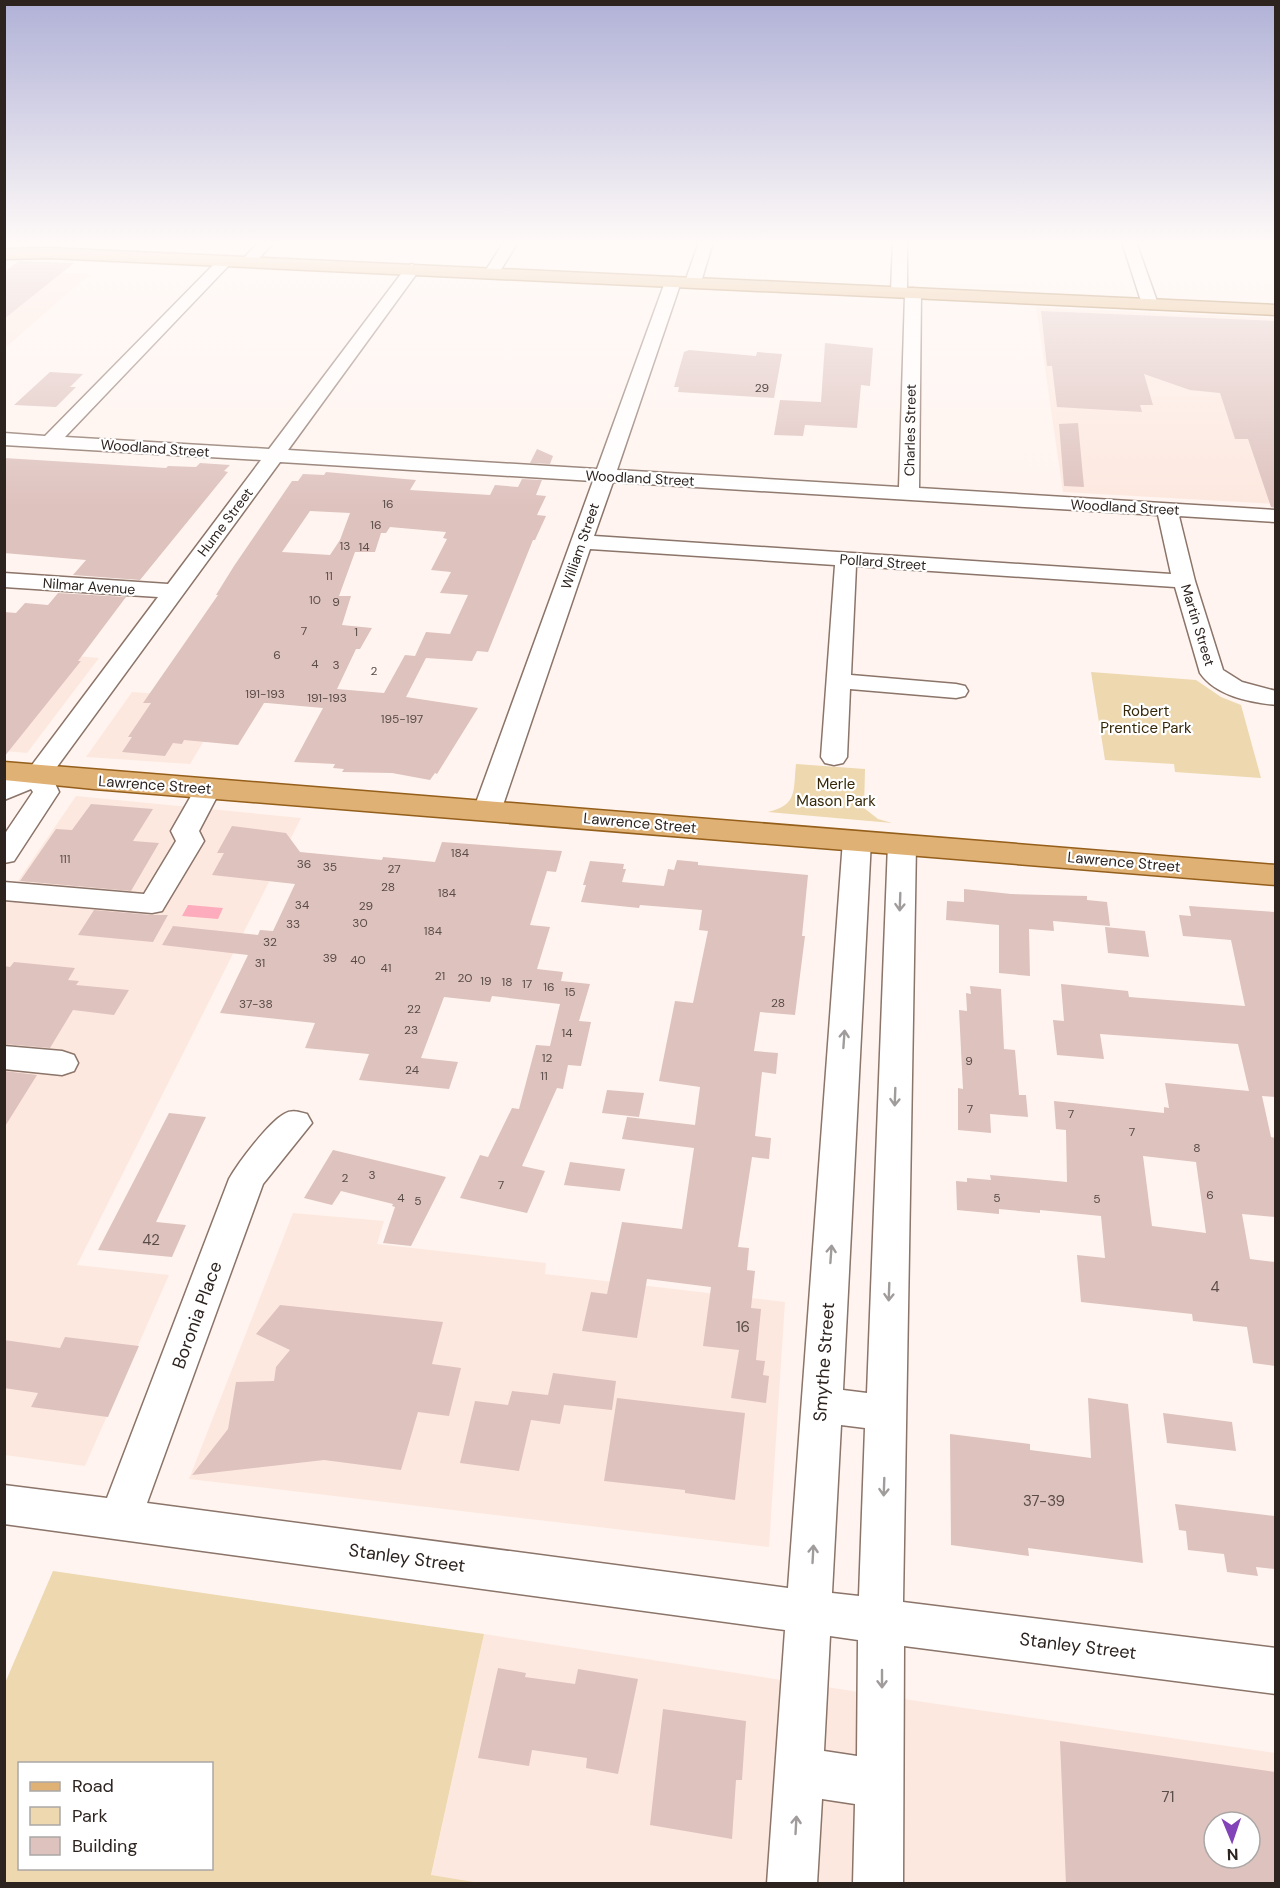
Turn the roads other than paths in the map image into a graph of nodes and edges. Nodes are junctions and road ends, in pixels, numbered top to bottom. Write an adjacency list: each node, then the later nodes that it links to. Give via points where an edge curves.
1 (158, 330): 6 (street)
2 (367, 330): 7 (street, Hume Street)
3 (664, 330): 8 (street, William Street)
4 (907, 330): 9 (street, Charles Street)
5 (4, 439): 6 (street, Woodland Street)
6 (50, 442): 7 (street, Woodland Street)
7 (275, 455): 8 (street, Woodland Street); 16 (street, Hume Street)
8 (605, 476): 9 (street, Woodland Street); 12 (street, William Street)
9 (909, 494): 10 (street, Woodland Street)
10 (1167, 510): 11 (street, Woodland Street); 15 (street, Martin Street)
11 (1275, 516)
12 (582, 542): 13 (street, Pollard Street); 25 (street, William Street)
13 (846, 559): 15 (street, Pollard Street); 17 (street)
14 (4, 580): 16 (street, Nilmar Avenue)
15 (1184, 582): 19 (street, Martin Street, via 1212,674 1242,691)
16 (172, 591): 22 (street, Hume Street)
17 (839, 681): 18 (street); 20 (street)
18 (956, 691)
19 (1275, 698)
20 (834, 757)
21 (4, 771): 22 (main road, Lawrence Street)
22 (38, 775): 23 (main road, Lawrence Street); 24 (street, Hume Street); 26 (street, via 46,792)
23 (208, 789): 25 (main road, Lawrence Street); 31 (street, via 185,831 190,841 152,904)
24 (4, 792)
25 (487, 811): 27 (main road, Lawrence Street)
26 (16, 822): 29 (street)
27 (857, 840): 28 (main road, Lawrence Street); 32 (street, Smythe Street)
28 (902, 844): 30 (main road, Lawrence Street); 33 (street, one-way to 33)
29 (4, 855)
30 (1275, 875)
31 (4, 891)
32 (850, 950): 33 (street); 37 (street, Smythe Street, one-way to 32)
33 (898, 954): 38 (street, one-way to 38)
34 (4, 1057): 35 (street)
35 (62, 1064)
36 (295, 1123): 40 (street, Boronia Place, via 247,1179)
37 (822, 1406): 38 (street); 41 (street, Smythe Street, one-way to 37)
38 (886, 1412): 42 (street, one-way to 42)
39 (4, 1504): 40 (street, Stanley Street)
40 (120, 1520): 41 (street, Stanley Street)
41 (809, 1612): 42 (street, Stanley Street); 44 (street, Smythe Street)
42 (880, 1621): 43 (street, Stanley Street); 45 (street, one-way to 45)
43 (1275, 1671)
44 (798, 1772): 45 (street); 46 (street, Smythe Street, one-way to 44)
45 (881, 1783): 47 (street)
46 (792, 1884)
47 (878, 1884)

